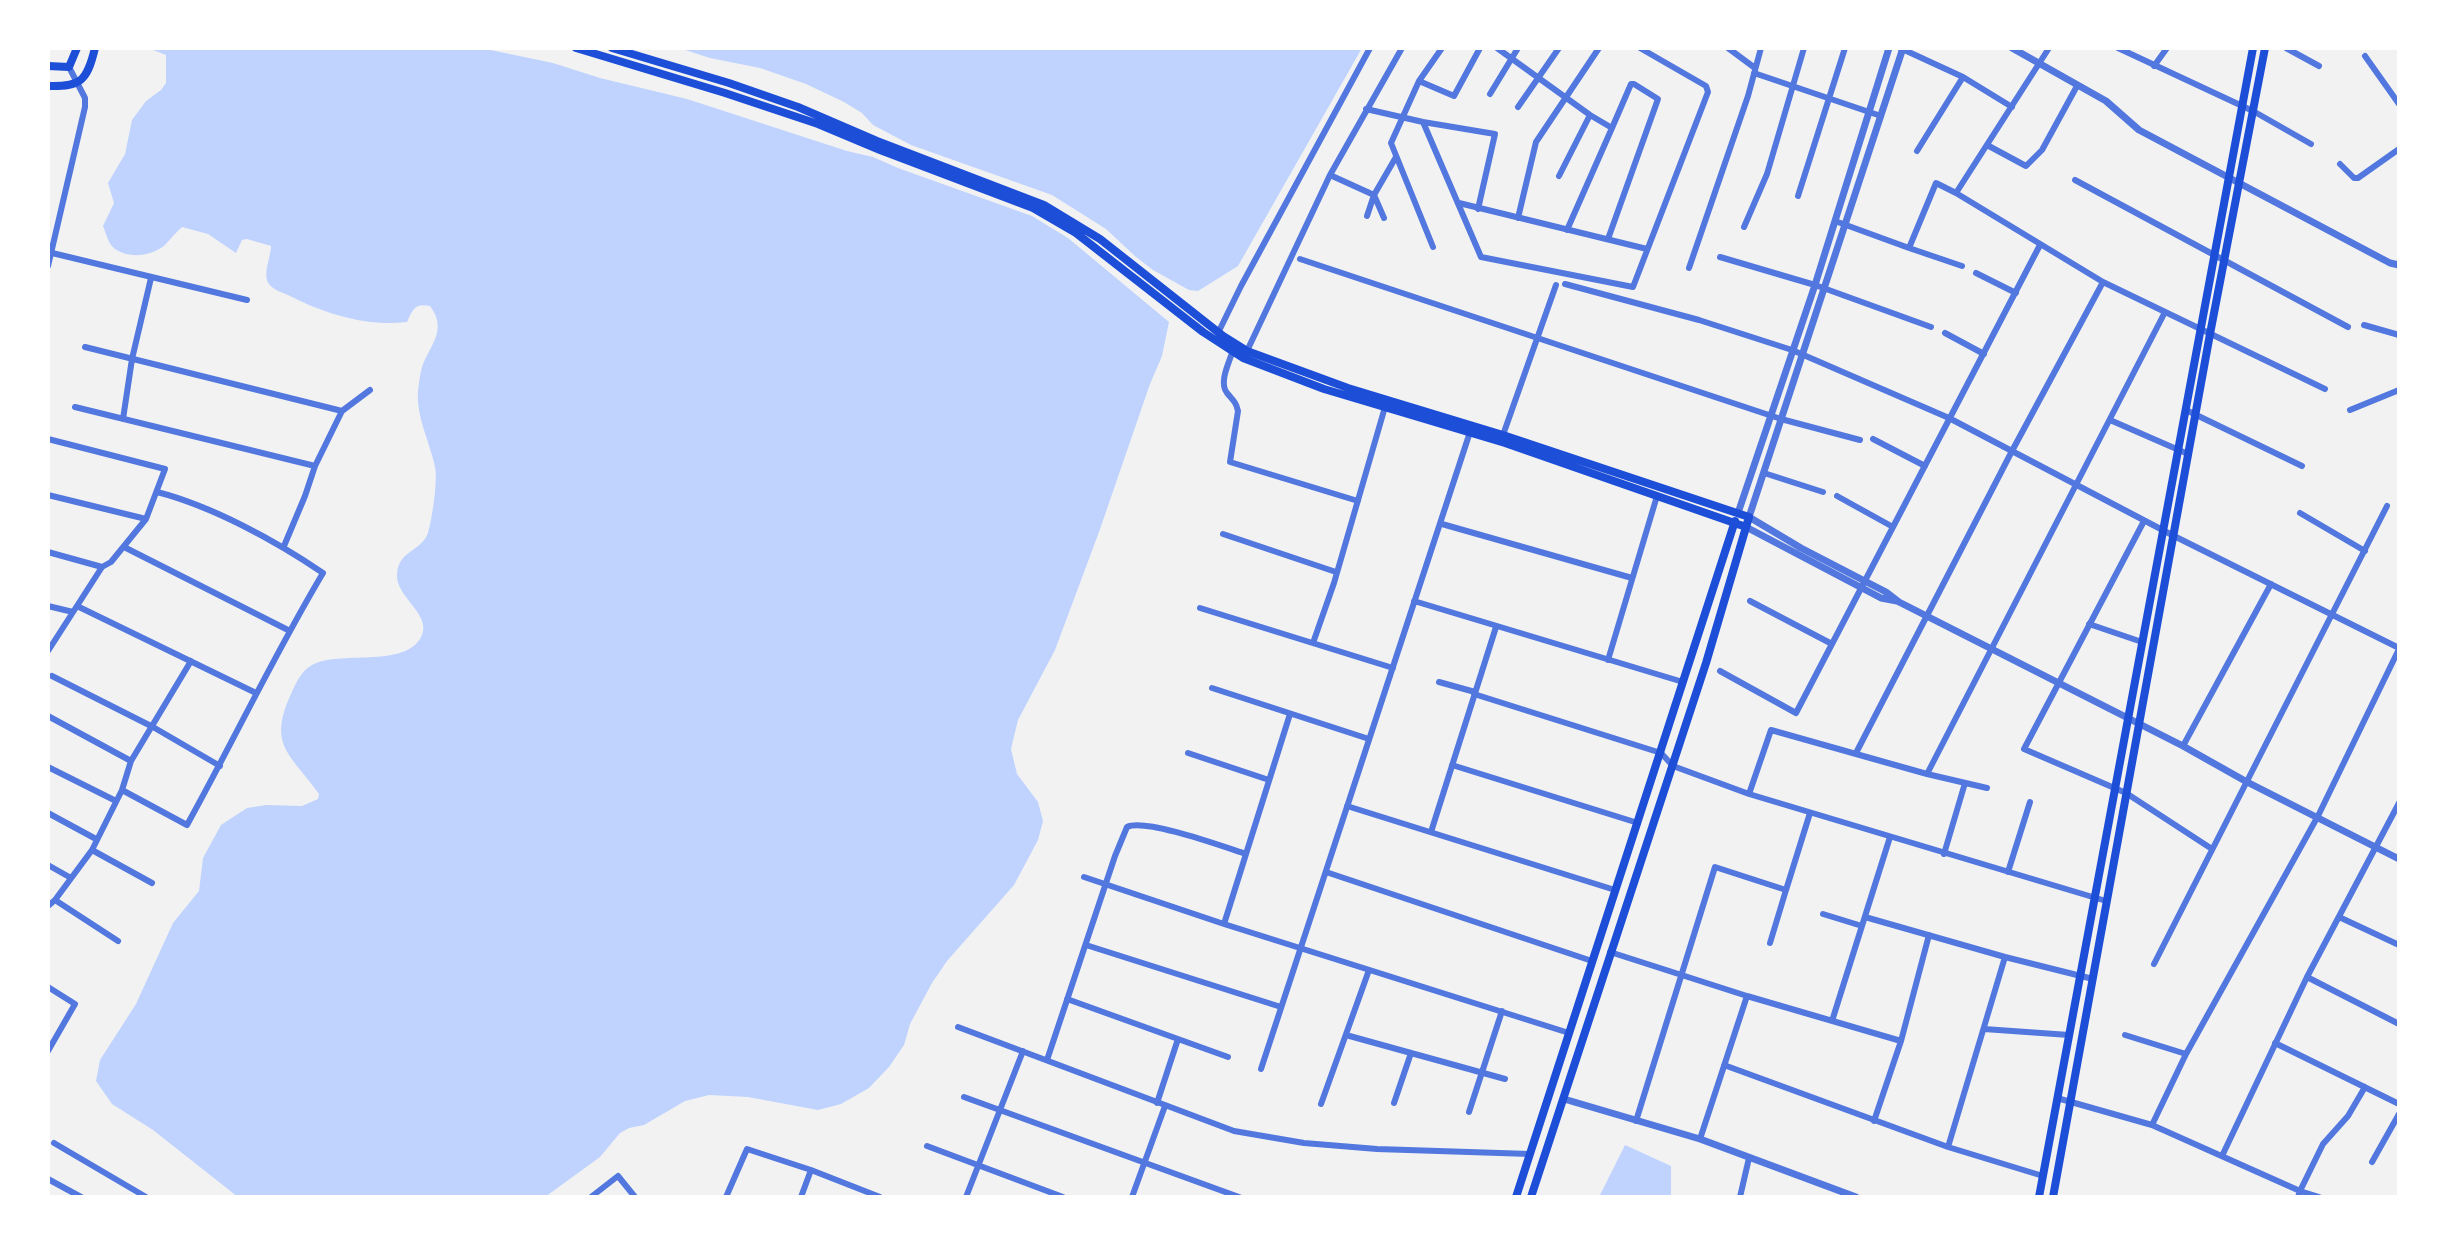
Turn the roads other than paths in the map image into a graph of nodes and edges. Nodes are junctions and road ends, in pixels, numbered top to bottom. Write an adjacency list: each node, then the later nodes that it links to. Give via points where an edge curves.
1 (77, 48): 33 (main road)
2 (95, 48): 38 (main road)
3 (576, 48): 116 (main road, via 818,124 1033,208 1076,233)
4 (612, 48): 108 (main road, via 729,83 1044,205 1100,239)
5 (1370, 48): 108 (street)
6 (1402, 48): 49 (street)
7 (1442, 48): 37 (street)
8 (1480, 48): 37 (street, via 1454,96)
9 (1497, 48): 28 (street)
10 (1518, 48): 28 (street)
11 (1559, 48): 36 (street)
12 (1599, 48): 43 (street)
13 (1640, 48): 84 (street, via 1708,92)
14 (1728, 48): 34 (street)
15 (1761, 48): 34 (street)
16 (1804, 48): 41 (street)
17 (1845, 48): 44 (street)
18 (1889, 48): 51 (street)
19 (1902, 48): 35 (street); 54 (street)
20 (2012, 48): 29 (street)
21 (2049, 48): 29 (street)
22 (2118, 48): 31 (street)
23 (2167, 48): 31 (street)
24 (2253, 48): 46 (main road)
25 (2265, 48): 50 (main road)
26 (2286, 48): 32 (street)
27 (2365, 56): 45 (street)
28 (1511, 59): 36 (street); 42 (street)
29 (2039, 63): 40 (street); 48 (street)
30 (48, 66): 33 (main road)
31 (2154, 66): 46 (street)
32 (2319, 66)
33 (69, 67): 38 (street)
34 (1755, 70): 41 (street); 93 (street)
35 (1963, 77): 48 (street); 60 (street)
36 (1538, 78): 43 (street); 47 (street)
37 (1419, 81): 53 (street)
38 (77, 83): 39 (main road); 85 (street, via 85,107)
39 (48, 86)
40 (2077, 86): 58 (street, via 2042,150 2026,166); 65 (street, via 2106,101 2139,130)
41 (1793, 87): 44 (street); 78 (street, via 1767,174)
42 (1490, 94)
43 (1565, 97): 52 (street); 75 (street, via 1536,142)
44 (1830, 98): 51 (street); 70 (street)
45 (2399, 104)
46 (2242, 106): 50 (street); 65 (main road)
47 (1518, 107)
48 (2012, 107): 58 (street)
49 (1366, 109): 53 (street); 63 (street)
50 (2253, 111): 57 (street); 67 (main road)
51 (1868, 112): 54 (street); 76 (street)
52 (1590, 115): 56 (street); 64 (street)
53 (1403, 116): 55 (street); 61 (street, via 1391,143)
54 (1881, 116): 77 (street)
55 (1423, 122): 71 (street); 72 (street, via 1495,134)
56 (1612, 128): 79 (street); 80 (street, via 1631,84 1658,99)
57 (2311, 144)
58 (1987, 145): 68 (street)
59 (2399, 149): 62 (street, via 2358,178)
60 (1917, 151)
61 (1396, 157): 69 (street); 82 (street)
62 (2340, 164)
63 (1330, 175): 69 (street); 115 (street)
64 (1559, 176)
65 (2228, 178): 67 (street); 86 (main road)
66 (2075, 180): 86 (street)
67 (2238, 184): 89 (main road); 90 (street)
68 (1956, 193): 81 (street); 83 (street, via 1936,183)
69 (1374, 195): 73 (street); 74 (street)
70 (1798, 196)
71 (1459, 203): 72 (street); 84 (street, via 1481,257 1633,287)
72 (1478, 209): 75 (street)
73 (1367, 216)
74 (1384, 218)
75 (1518, 218): 79 (street)
76 (1835, 221): 77 (street); 99 (street)
77 (1846, 225): 83 (street); 100 (street)
78 (1744, 227)
79 (1567, 230): 80 (street)
80 (1608, 239): 84 (street)
81 (2040, 245): 96 (street); 101 (street)
82 (1433, 247)
83 (1909, 248): 92 (street)
84 (1647, 249)
85 (50, 252): 91 (street); 95 (street)
86 (2214, 254): 89 (street); 107 (main road)
87 (1720, 257): 99 (street)
88 (1300, 259): 112 (street)
89 (2224, 260): 106 (street); 110 (main road)
90 (2399, 265)
91 (48, 266)
92 (1962, 266)
93 (1689, 268)
94 (1976, 273): 101 (street)
95 (151, 278): 102 (street); 119 (street)
96 (2103, 282): 103 (street); 140 (street)
97 (1565, 284): 114 (street)
98 (1556, 285): 112 (street)
99 (1815, 285): 100 (street); 114 (street)
100 (1825, 289): 105 (street); 118 (street)
101 (2016, 293): 117 (street)
102 (247, 300)
103 (2165, 312): 107 (street); 134 (street)
104 (2364, 325): 111 (street)
105 (1931, 327)
106 (2348, 327)
107 (2200, 329): 110 (street); 126 (main road)
108 (1218, 333): 115 (main road)
109 (1945, 333): 117 (street)
110 (2210, 334): 121 (street); 130 (main road)
111 (2399, 335)
112 (1537, 339): 129 (street); 136 (street)
113 (85, 347): 119 (street)
114 (1792, 350): 118 (street); 129 (street)
115 (1247, 351): 120 (main road)
116 (1232, 353): 120 (main road); 152 (street, via 1223,385 1238,411 1230,462)
117 (1984, 354): 131 (street)
118 (1802, 355): 131 (street); 133 (street)
119 (132, 359): 128 (street); 132 (street)
120 (1325, 384): 125 (main road); 136 (main road)
121 (2325, 389)
122 (370, 390): 128 (street)
123 (2399, 390): 127 (street)
124 (75, 407): 132 (street)
125 (1385, 407): 135 (main road); 152 (street)
126 (2186, 410): 130 (street); 141 (main road)
127 (2350, 410)
128 (342, 411): 142 (street)
129 (1770, 415): 133 (street); 154 (street)
130 (2195, 415): 141 (main road); 144 (street)
131 (1949, 418): 140 (street); 143 (street)
132 (123, 419): 142 (street)
133 (1781, 419): 139 (street); 145 (street)
134 (2110, 420): 141 (street); 146 (street)
135 (1470, 432): 150 (main road); 160 (street)
136 (1503, 435): 154 (main road)
137 (48, 439): 147 (street, via 165,469)
138 (1873, 439): 143 (street)
139 (1860, 440)
140 (2012, 451): 146 (street); 181 (street)
141 (2183, 452): 163 (main road); 165 (main road)
142 (315, 466): 166 (street)
143 (1925, 466): 162 (street)
144 (2302, 466)
145 (1764, 473): 148 (street); 156 (street)
146 (2077, 485): 158 (street); 188 (street)
147 (157, 492): 157 (street); 166 (street, via 180,497)
148 (1823, 492)
149 (48, 495): 157 (street)
150 (1657, 496): 159 (main road); 172 (street)
151 (1837, 496): 162 (street)
152 (1358, 501): 171 (street)
153 (2387, 506): 168 (street)
154 (1738, 513): 156 (main road); 159 (main road)
155 (2300, 513): 168 (street)
156 (1749, 517): 161 (main road); 173 (street)
157 (146, 519): 167 (street)
158 (2144, 521): 163 (street); 182 (street)
159 (1735, 523): 161 (main road); 197 (main road)
160 (1442, 524): 172 (street); 175 (street)
161 (1746, 527): 173 (street); 215 (main road)
162 (1893, 527): 173 (street)
163 (2163, 531): 165 (street); 185 (main road)
164 (1223, 534): 171 (street)
165 (2174, 536): 174 (street); 205 (main road)
166 (284, 546): 184 (street, via 323,573)
167 (124, 547): 170 (street); 184 (street)
168 (2365, 551): 180 (street)
169 (48, 552): 170 (street)
170 (102, 567): 179 (street)
171 (1336, 572): 186 (street)
172 (1632, 578): 191 (street)
173 (1863, 584): 181 (street, via 1881,598); 187 (street)
174 (2271, 584): 180 (street); 208 (street)
175 (1414, 601): 183 (street); 193 (street)
176 (1750, 601): 187 (street)
177 (48, 606): 179 (street)
178 (1200, 608): 186 (street)
179 (75, 609): 190 (street); 192 (street)
180 (2332, 614): 189 (street); 219 (street)
181 (1927, 616): 188 (street); 211 (street)
182 (2089, 624): 185 (street); 198 (street)
183 (1496, 627): 191 (street); 201 (street)
184 (288, 630): 200 (street)
185 (2142, 642): 204 (main road)
186 (1313, 643): 193 (street)
187 (1832, 644): 194 (street, via 1796,713)
188 (1992, 649): 198 (street); 217 (street)
189 (2399, 649): 232 (street)
190 (48, 651)
191 (1608, 660): 197 (street)
192 (191, 661): 200 (street); 206 (street)
193 (1393, 668): 207 (street)
194 (1720, 671)
195 (52, 676): 206 (street)
196 (1439, 682): 201 (street)
197 (1683, 682): 210 (main road)
198 (2058, 683): 204 (street); 222 (street, via 2024,749)
199 (1212, 688): 202 (street)
200 (256, 693): 214 (street)
201 (1475, 693): 210 (street); 213 (street)
202 (1290, 714): 207 (street); 218 (street)
203 (48, 716): 212 (street)
204 (2127, 719): 205 (street); 222 (main road)
205 (2139, 725): 208 (street); 224 (main road)
206 (153, 727): 212 (street); 214 (street)
207 (1369, 739): 229 (street)
208 (2183, 746): 219 (street)
209 (1188, 753): 218 (street)
210 (1661, 753): 215 (street); 233 (main road)
211 (1856, 753): 217 (street); 225 (street, via 1771,730)
212 (131, 761): 223 (street)
213 (1452, 765): 233 (street); 234 (street)
214 (220, 766): 223 (street, via 187,825)
215 (1673, 766): 225 (street); 267 (main road)
216 (48, 767): 226 (street)
217 (1927, 774): 220 (street)
218 (1269, 780): 240 (street)
219 (2247, 782): 232 (street); 238 (street)
220 (1965, 783): 221 (street); 241 (street)
221 (1987, 788)
222 (2115, 789): 224 (street); 252 (main road)
223 (122, 790): 226 (street)
224 (2126, 793): 238 (street); 254 (main road)
225 (1749, 794): 231 (street)
226 (116, 801): 236 (street)
227 (2030, 802): 245 (street)
228 (2399, 803): 237 (street)
229 (1347, 806): 234 (street); 244 (street)
230 (48, 813): 236 (street)
231 (1810, 813): 235 (street); 251 (street)
232 (2318, 816): 237 (street); 295 (street)
233 (1638, 823): 250 (main road)
234 (1431, 832): 250 (street)
235 (1890, 837): 241 (street); 257 (street)
236 (96, 839): 239 (street)
237 (2377, 847): 242 (street); 258 (street)
238 (2212, 849): 270 (street)
239 (92, 850): 247 (street); 248 (street)
240 (1246, 854): 249 (street, via 1132,824); 259 (street)
241 (1944, 854): 245 (street)
242 (2399, 859)
243 (48, 865): 247 (street)
244 (1326, 872): 266 (street); 269 (street)
245 (2008, 872): 252 (street)
246 (1084, 877): 249 (street)
247 (71, 878): 253 (street)
248 (152, 883)
249 (1106, 885): 259 (street); 264 (street)
250 (1615, 890): 269 (main road)
251 (1786, 890): 263 (street); 272 (street, via 1715,867)
252 (2094, 897): 254 (street); 273 (main road)
253 (55, 900): 255 (street); 262 (street)
254 (2106, 901): 275 (main road)
255 (48, 906)
256 (1823, 914): 260 (street)
257 (1865, 917): 260 (street); 261 (street)
258 (2339, 917): 265 (street); 274 (street)
259 (1224, 924): 266 (street)
260 (1862, 926): 281 (street)
261 (1929, 935): 268 (street); 290 (street)
262 (118, 941)
263 (1770, 943)
264 (1086, 945): 278 (street); 279 (street)
265 (2399, 945)
266 (1301, 948): 271 (street); 279 (street)
267 (1610, 952): 272 (street); 307 (main road)
268 (2005, 957): 273 (street); 284 (street)
269 (1592, 961): 285 (main road)
270 (2154, 964)
271 (1369, 970): 280 (street); 286 (street)
272 (1681, 975): 277 (street); 316 (street)
273 (2080, 975): 275 (street); 287 (main road)
274 (2307, 977): 282 (street); 291 (street)
275 (2093, 979): 303 (main road)
276 (48, 987): 292 (street, via 75,1004)
277 (1747, 996): 281 (street); 298 (street)
278 (1067, 999): 289 (street); 297 (street)
279 (1281, 1007): 299 (street)
280 (1502, 1011): 285 (street); 300 (street)
281 (1832, 1021): 290 (street)
282 (2399, 1024)
283 (958, 1027): 293 (street)
284 (1984, 1029): 287 (street); 322 (street)
285 (1569, 1033): 323 (main road)
286 (1346, 1035): 294 (street); 310 (street)
287 (2069, 1035): 301 (main road)
288 (2125, 1035): 295 (street)
289 (1178, 1039): 296 (street); 312 (street)
290 (1901, 1041): 317 (street)
291 (2275, 1043): 304 (street); 324 (street)
292 (48, 1051)
293 (1023, 1051): 297 (street); 313 (street)
294 (1411, 1053): 300 (street); 309 (street)
295 (2186, 1054): 318 (street)
296 (1228, 1057)
297 (1047, 1060): 312 (street)
298 (1724, 1065): 317 (street); 319 (street)
299 (1261, 1069)
300 (1482, 1072): 302 (street); 314 (street)
301 (2061, 1076): 303 (main road); 306 (main road)
302 (1505, 1079)
303 (2075, 1079): 308 (main road)
304 (2365, 1087): 311 (street); 332 (street, via 2323,1144)
305 (964, 1097): 313 (street)
306 (2057, 1098): 308 (street); 330 (main road)
307 (1564, 1099): 316 (street); 345 (main road)
308 (2071, 1101): 318 (street); 349 (main road)
309 (1394, 1103)
310 (1321, 1104)
311 (2399, 1104)
312 (1161, 1105): 323 (street, via 1234,1131 1304,1143); 327 (street)
313 (1001, 1111): 327 (street); 328 (street)
314 (1469, 1112)
315 (2399, 1114): 326 (street)
316 (1636, 1121): 319 (street)
317 (1874, 1121): 322 (street)
318 (2152, 1125): 324 (street)
319 (1700, 1139): 325 (street)
320 (54, 1143): 335 (street)
321 (927, 1146): 328 (street)
322 (1948, 1147): 330 (street)
323 (1530, 1154): 344 (main road)
324 (2222, 1156): 332 (street)
325 (1749, 1158): 346 (street); 347 (street)
326 (2372, 1162)
327 (1145, 1163): 342 (street); 343 (street)
328 (979, 1166): 340 (street); 341 (street)
329 (811, 1170): 333 (street); 338 (street, via 747,1149); 339 (street)
330 (2043, 1176): 348 (main road)
331 (48, 1179): 334 (street)
332 (2299, 1194): 350 (street)
333 (877, 1196)
334 (81, 1197)
335 (146, 1197)
336 (591, 1197): 337 (street, via 618,1176)
337 (635, 1197)
338 (726, 1197)
339 (801, 1197)
340 (966, 1197)
341 (1063, 1197)
342 (1132, 1197)
343 (1239, 1197)
344 (1516, 1197)
345 (1531, 1197)
346 (1740, 1197)
347 (1856, 1197)
348 (2039, 1197)
349 (2053, 1197)
350 (2319, 1197)

